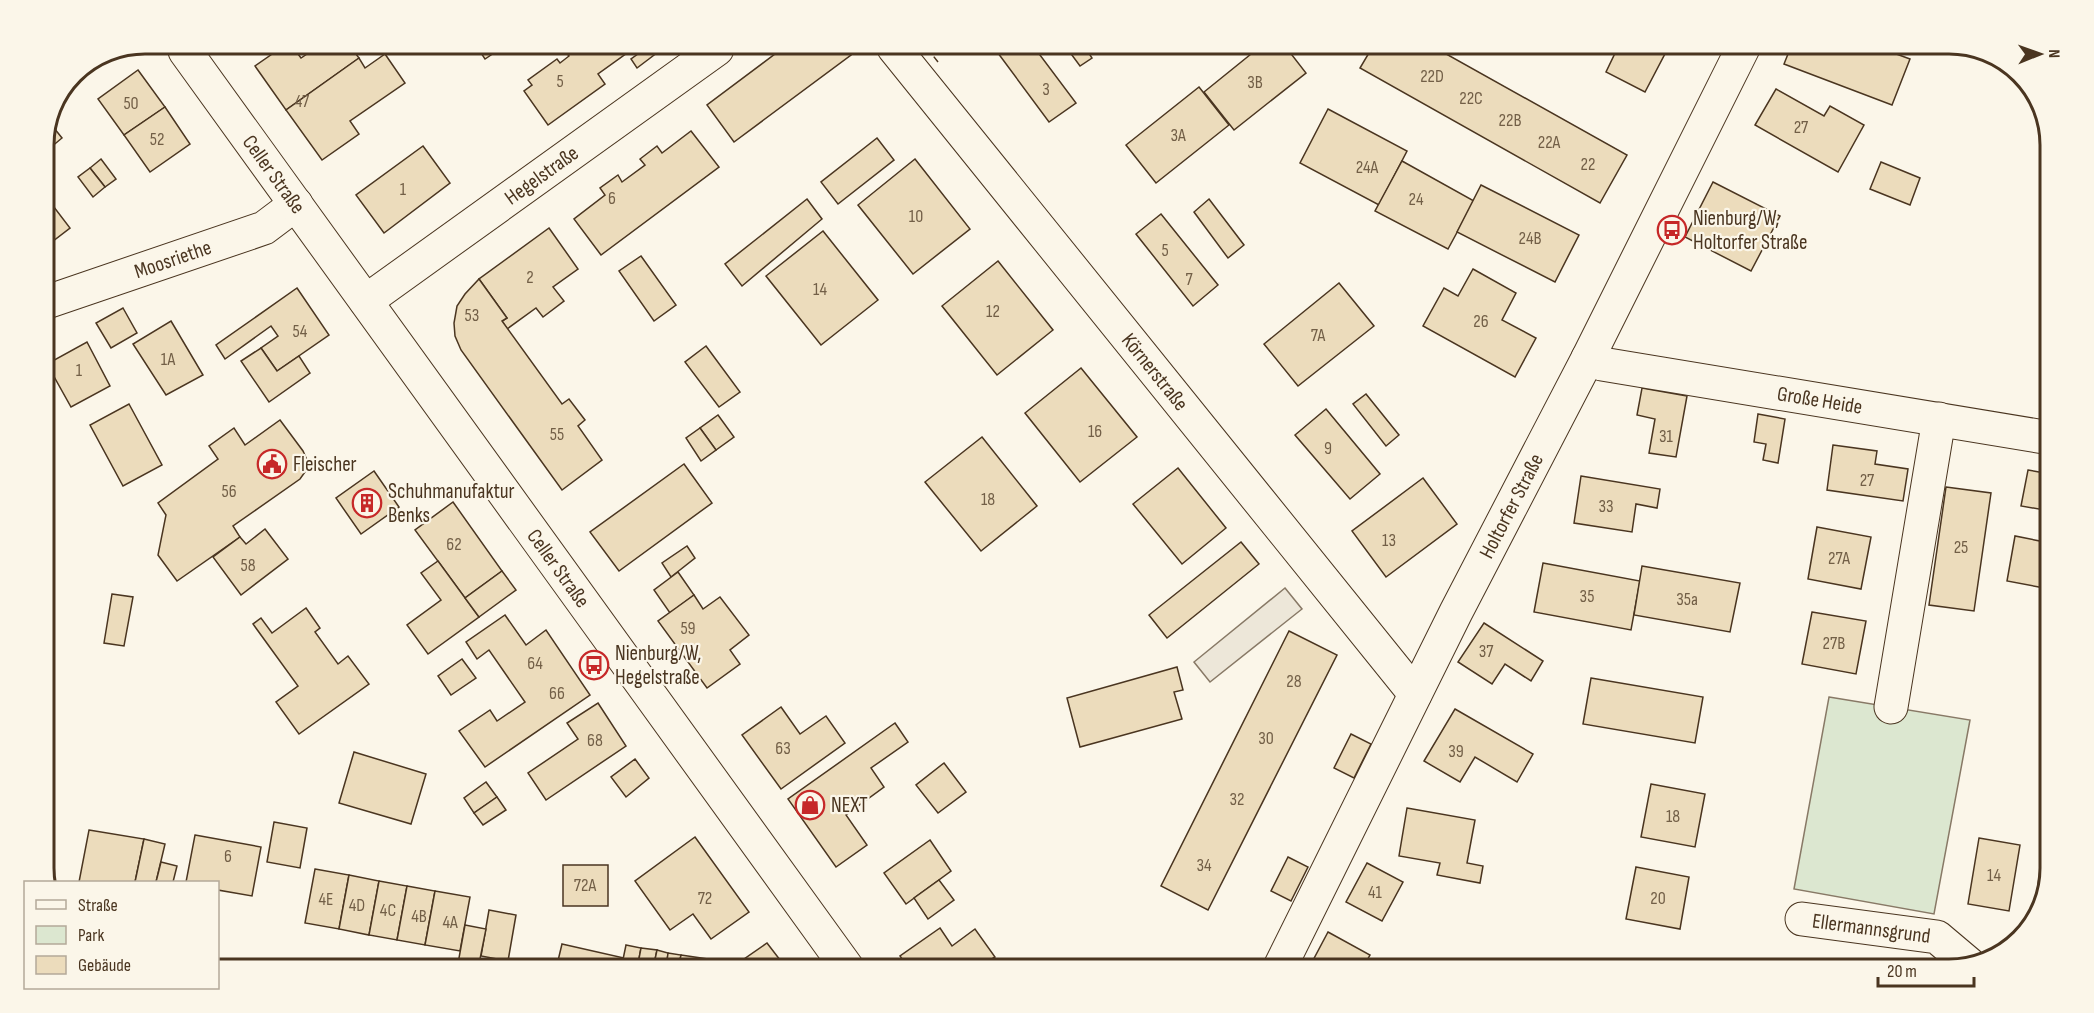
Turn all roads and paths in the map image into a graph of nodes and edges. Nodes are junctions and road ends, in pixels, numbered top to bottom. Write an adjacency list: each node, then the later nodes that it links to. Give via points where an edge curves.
1 (187, 54): 5 (street, Celler Straße)
2 (710, 54): 7 (street, Hegelstraße)
3 (899, 54): 11 (street, Körnerstraße)
4 (1740, 54): 8 (street, Holtorfer Straße)
5 (296, 204): 6 (street, Moosriethe, via 264,228); 7 (street, Celler Straße)
6 (54, 300)
7 (366, 301): 15 (street, Celler Straße)
8 (1588, 358): 9 (street, Große Heide); 11 (street, Holtorfer Straße)
9 (1939, 419): 10 (street, Große Heide); 12 (street)
10 (2040, 436)
11 (1414, 694): 16 (street, Holtorfer Straße)
12 (1891, 707)
13 (1802, 919): 14 (street, Ellermannsgrund, via 1937,937)
14 (1962, 958)
15 (841, 959)
16 (1284, 959)

